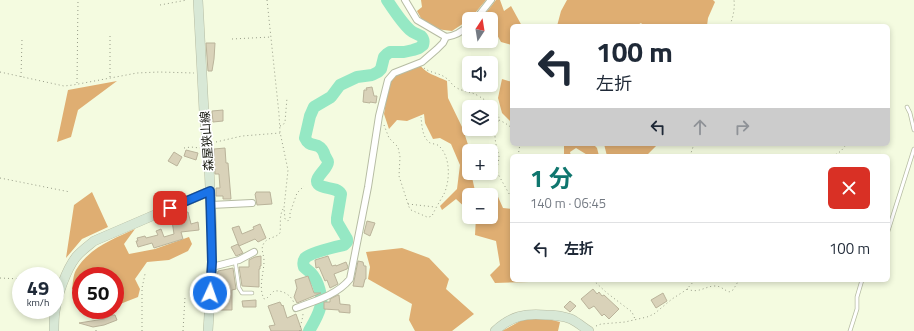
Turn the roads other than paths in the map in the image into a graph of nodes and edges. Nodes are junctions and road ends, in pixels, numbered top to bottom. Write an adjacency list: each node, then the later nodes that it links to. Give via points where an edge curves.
1 (198, 0): 10 (main road, 森屋狭山線)
2 (405, 0): 6 (street, via 417,20)
3 (492, 0): 4 (street)
4 (482, 12)
5 (462, 30): 6 (street)
6 (446, 37): 19 (street, via 421,63 394,74 388,80 379,116 350,279 339,290)
7 (907, 107): 8 (lane)
8 (914, 130)
9 (914, 149): 13 (lane)
10 (210, 191): 12 (main road, 森屋狭山線); 21 (main road, via 94,241 77,256 70,266 56,301)
11 (252, 203): 12 (street)
12 (211, 205): 16 (main road, 森屋狭山線)
13 (890, 225)
14 (254, 252): 15 (street)
15 (235, 260): 16 (street); 18 (lane, via 239,288 242,293)
16 (212, 267): 22 (main road, 森屋狭山線)
17 (861, 282): 24 (lane)
18 (252, 293)
19 (298, 307)
20 (592, 329): 23 (main road, via 570,319 535,314 514,318)
21 (54, 331)
22 (208, 331)
23 (495, 331)
24 (850, 331)

